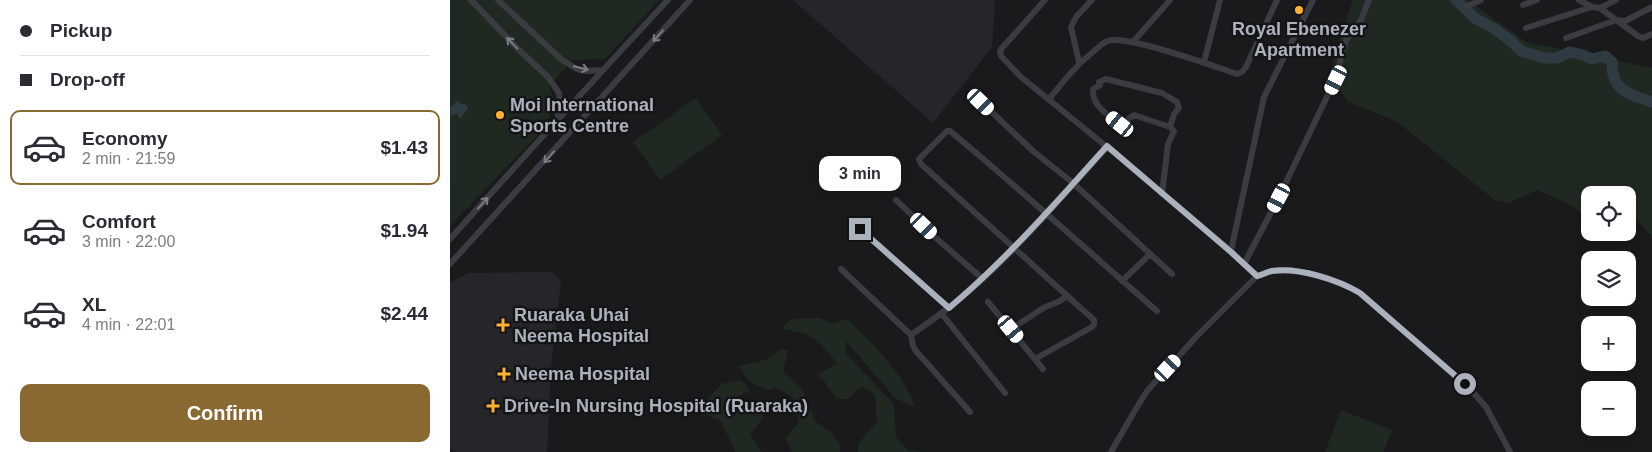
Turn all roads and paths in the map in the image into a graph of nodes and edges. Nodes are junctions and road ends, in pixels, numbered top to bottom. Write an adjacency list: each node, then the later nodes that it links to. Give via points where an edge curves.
1 (471, 0): 31 (street, one-way to 1, via 559,93 548,77)
2 (498, 0): 28 (street, one-way to 28, via 562,60 577,69)
3 (668, 0): 28 (street)
4 (690, 0): 43 (street, one-way to 43)
5 (1045, 0): 29 (street, via 1000,51 1004,60 1021,77)
6 (1092, 0): 26 (street, via 1071,26)
7 (1170, 0): 25 (street)
8 (1220, 0): 27 (street)
9 (1277, 0): 27 (street, via 1242,72 1237,74)
10 (1313, 0): 41 (street, via 1264,97)
11 (1369, 0): 44 (street, via 1346,40 1336,80)
12 (1481, 0): 17 (street)
13 (1536, 0): 16 (street)
14 (1579, 0): 18 (street)
15 (1616, 0): 20 (street)
16 (1523, 4)
17 (1465, 6)
18 (1592, 7): 20 (street); 22 (street)
19 (1652, 7): 21 (street, via 1626,21)
20 (1600, 8): 21 (street)
21 (1616, 20): 23 (street, via 1642,38); 24 (street)
22 (1526, 28)
23 (1652, 34)
24 (1566, 38)
25 (1133, 42): 26 (street, via 1108,40); 27 (street)
26 (1079, 62): 29 (street)
27 (1204, 62)
28 (602, 70): 31 (street)
29 (1049, 99): 33 (street)
30 (981, 102): 34 (street)
31 (557, 122): 39 (street, one-way to 31)
32 (1170, 127): 32 (street, via 1179,108 1177,102 1168,96 1106,79 1092,89 1097,105 1122,126 1134,115); 35 (street, via 1174,131 1168,144)
33 (1107, 146): 34 (street); 35 (street)
34 (1073, 183): 37 (street); 42 (street)
35 (1162, 194): 41 (street)
36 (896, 200): 48 (street)
37 (1045, 214): 40 (street); 40 (street, via 950,131 919,159 920,164); 49 (street)
38 (860, 229): 52 (street)
39 (450, 239)
40 (1014, 248): 48 (street); 50 (street)
41 (1231, 252): 44 (street)
42 (1150, 254): 46 (street); 49 (street)
43 (450, 264)
44 (1244, 264): 47 (street)
45 (841, 268): 56 (street)
46 (1172, 274)
47 (1257, 276): 61 (street, via 1148,391); 62 (street, via 1271,271 1297,272 1333,280 1360,293 1472,392 1486,407)
48 (983, 279): 52 (street)
49 (1122, 281): 53 (street)
50 (1067, 296): 55 (street); 57 (street, via 1094,320 1094,325)
51 (988, 302): 55 (street)
52 (949, 308): 54 (street)
53 (1157, 311)
54 (942, 314): 56 (street); 59 (street)
55 (1011, 329): 57 (street)
56 (911, 335): 60 (street, via 916,351)
57 (1035, 359): 58 (street)
58 (1043, 369)
59 (1005, 393)
60 (970, 412)
61 (1111, 452)
62 (1510, 452)

